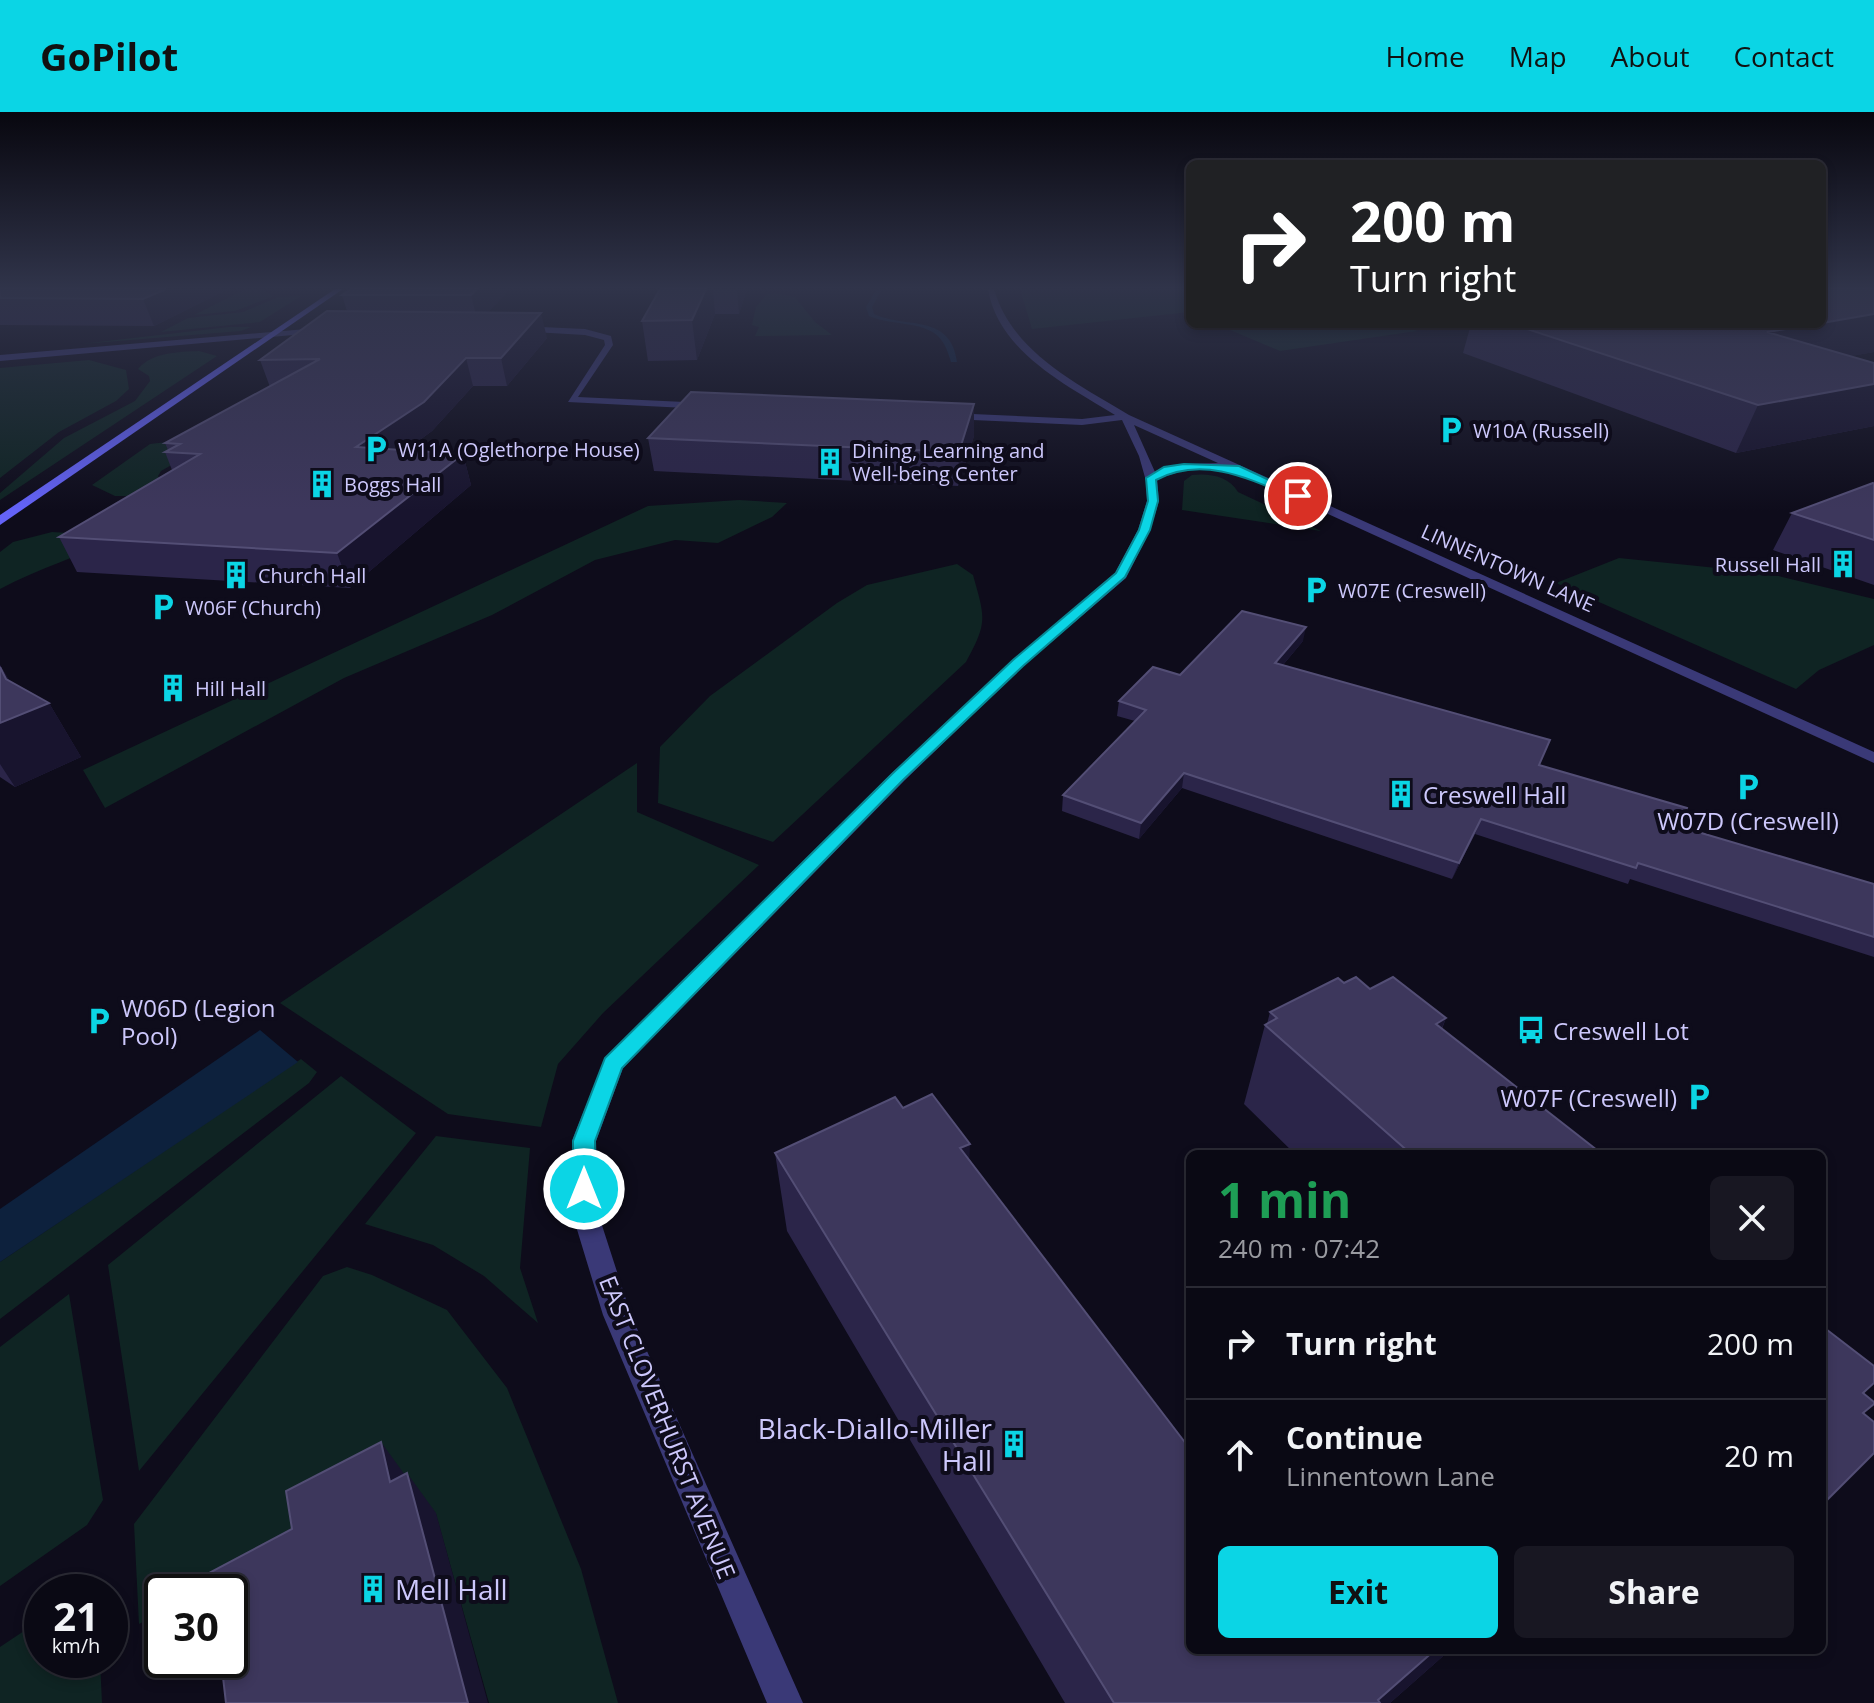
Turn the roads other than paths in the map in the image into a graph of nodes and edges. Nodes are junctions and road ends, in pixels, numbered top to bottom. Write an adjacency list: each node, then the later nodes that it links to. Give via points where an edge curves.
1 (231, 363): 9 (main road)
2 (596, 363): 4 (street, via 571,400)
3 (1044, 363): 6 (street)
4 (716, 407)
5 (944, 416): 6 (street, via 1082,422)
6 (1125, 417): 7 (street, LINNENTOWN LANE); 8 (street, EAST CLOVERHURST AVENUE)
7 (1235, 469): 8 (street, via 1184,467); 10 (street, LINNENTOWN LANE)
8 (1151, 478): 11 (street, EAST CLOVERHURST AVENUE, via 1153,501 1121,575 898,777 613,1064 584,1141 585,1213 617,1315)
9 (0, 521)
10 (1874, 758)
11 (785, 1703)

